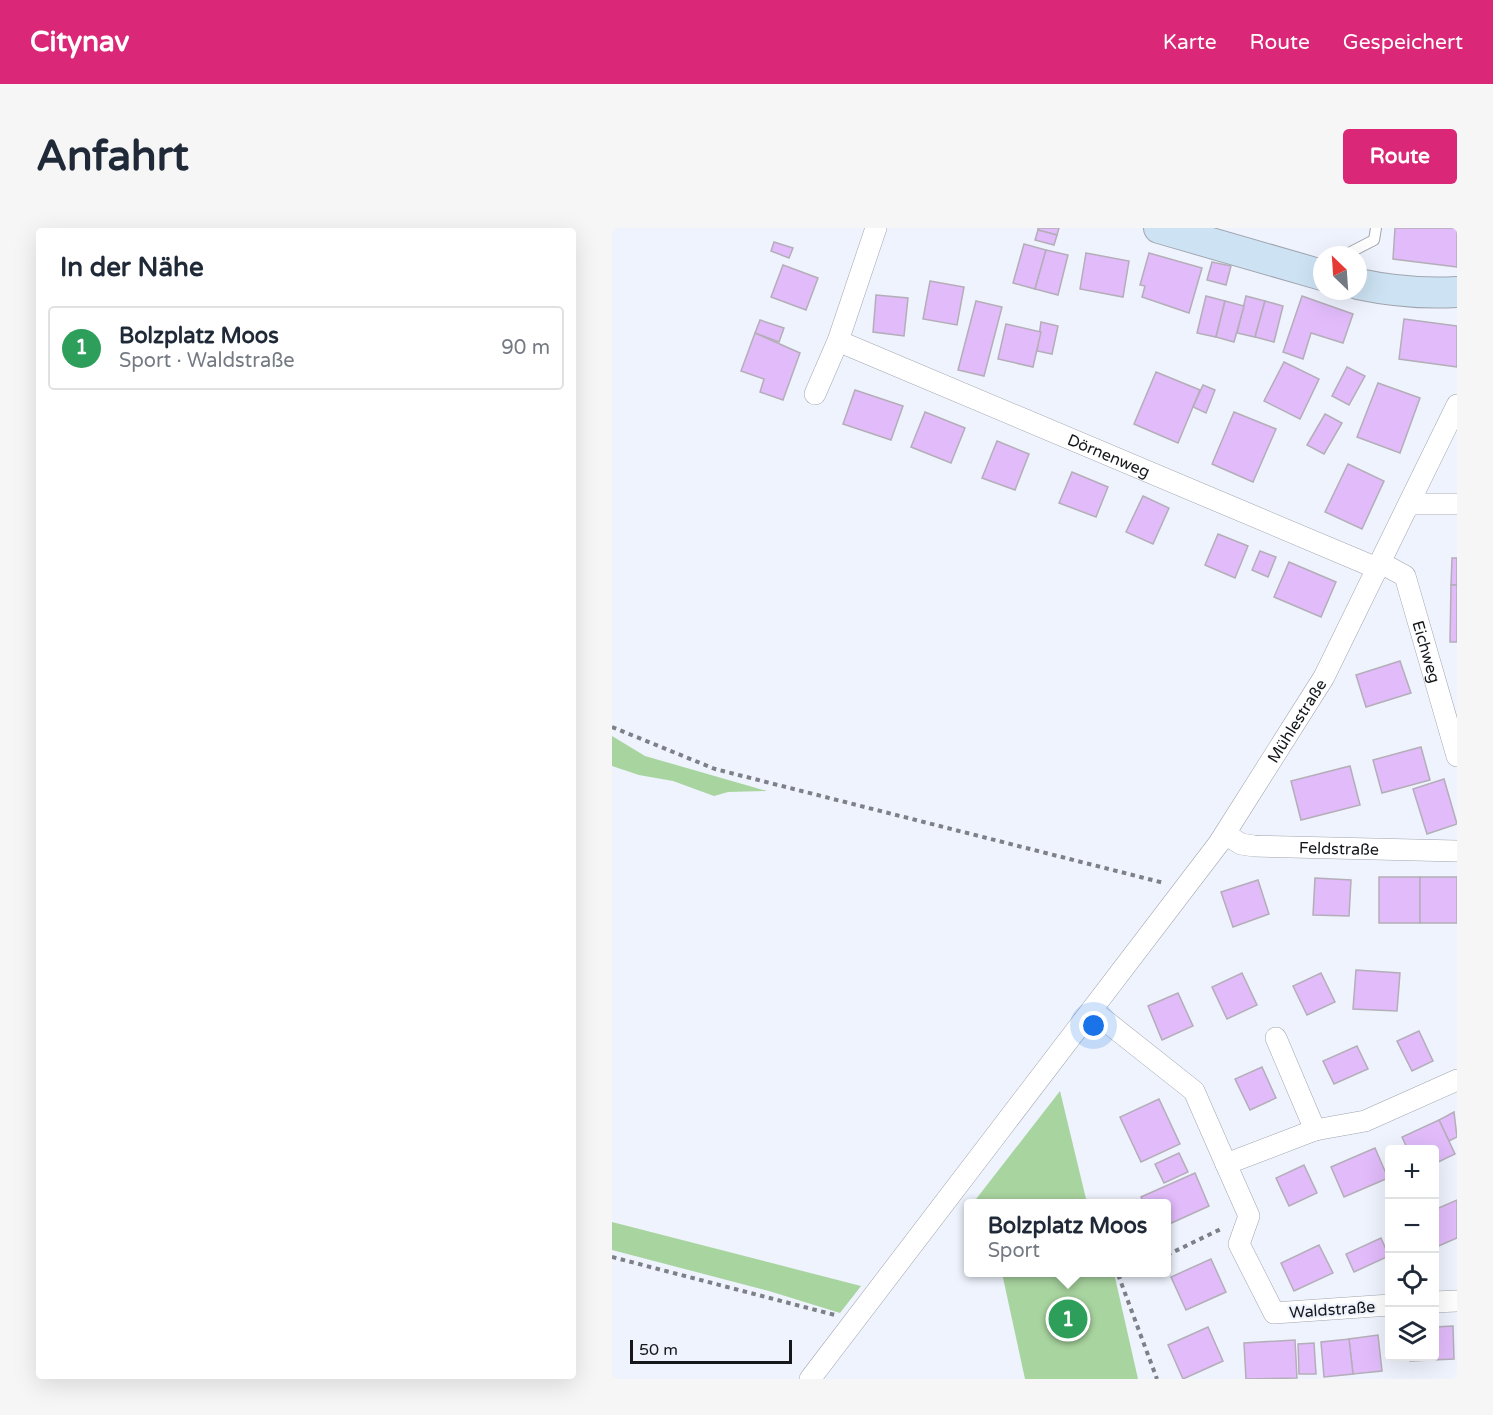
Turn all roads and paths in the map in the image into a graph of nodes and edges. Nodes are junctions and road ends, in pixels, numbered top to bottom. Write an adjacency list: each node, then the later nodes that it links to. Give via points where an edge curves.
1 (876, 228): 8 (street)
2 (1159, 228): 5 (main road)
3 (1376, 228): 4 (lane, via 1374,240)
4 (1362, 246)
5 (1313, 272)
6 (1367, 286): 7 (main road, via 1429,294)
7 (1457, 292)
8 (838, 341): 9 (street); 13 (street, Dörnenweg)
9 (815, 394)
10 (1457, 405): 11 (street, Mühlestraße)
11 (1408, 504): 12 (street); 13 (street, Mühlestraße)
12 (1457, 504)
13 (1380, 566): 14 (street, Eichweg, via 1406,576); 17 (street, Mühlestraße, via 1323,677)
14 (1447, 682): 16 (street, Eichweg)
15 (612, 727): 19 (path, via 716,769 1161,882)
16 (1457, 756)
17 (1225, 834): 18 (street, Feldstraße, via 1241,844 1254,846); 19 (street, Mühlestraße)
18 (1457, 851)
19 (1184, 892): 20 (street, Mühlestraße)
20 (1093, 1011): 24 (street, via 1194,1091); 32 (street, Mühlestraße)
21 (1276, 1038): 23 (street)
22 (1457, 1080): 23 (street, via 1365,1121)
23 (1315, 1130): 24 (street)
24 (1226, 1164): 25 (street)
25 (1249, 1216): 26 (path); 31 (street, Waldstraße, via 1239,1244 1274,1313)
26 (1171, 1253)
27 (612, 1257): 32 (path)
28 (1119, 1277): 34 (path)
29 (1457, 1301): 30 (street)
30 (1439, 1302)
31 (1385, 1305)
32 (853, 1322): 33 (street, Mühlestraße)
33 (810, 1379)
34 (1157, 1379)

